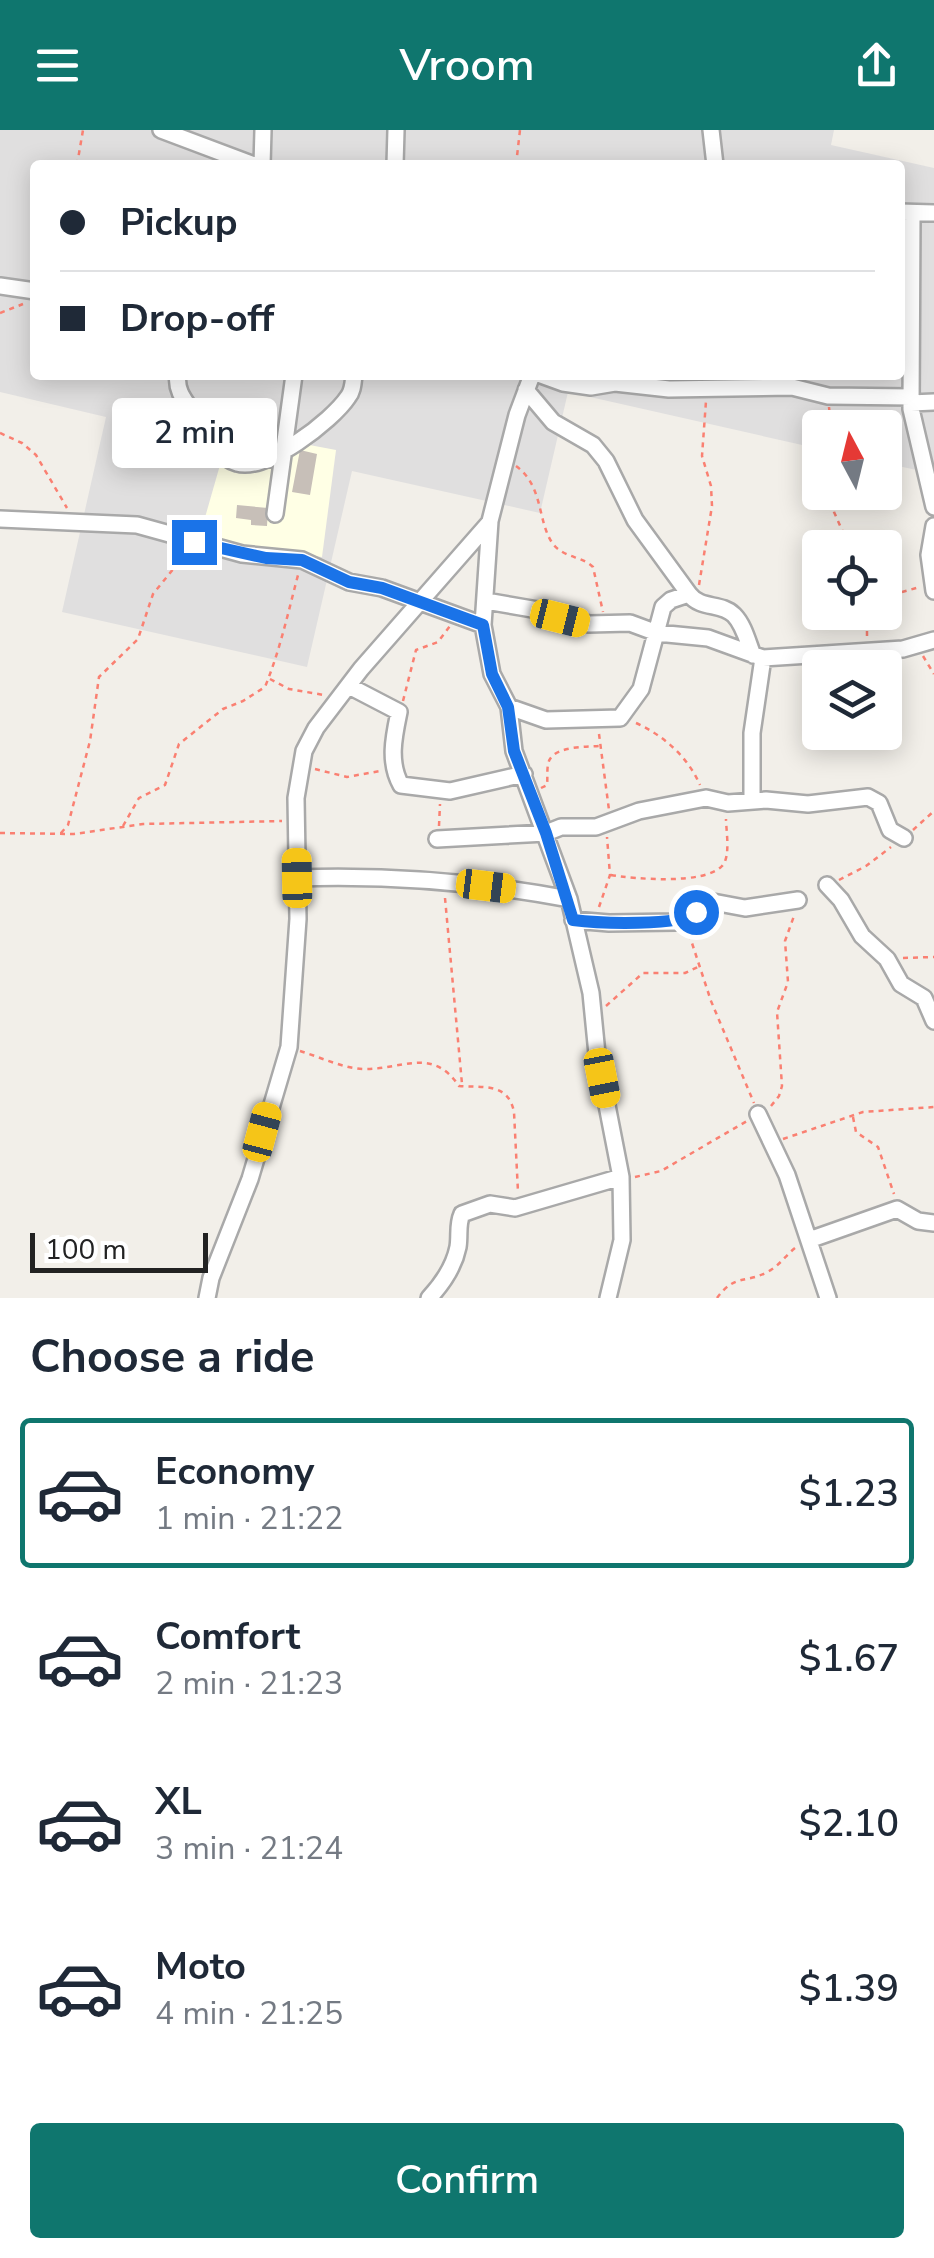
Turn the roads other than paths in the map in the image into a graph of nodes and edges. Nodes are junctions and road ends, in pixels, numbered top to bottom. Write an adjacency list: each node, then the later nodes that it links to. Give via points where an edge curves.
1 (160, 130): 5 (street)
2 (262, 130): 6 (street)
3 (396, 130): 7 (street)
4 (711, 130): 8 (street)
5 (241, 160)
6 (262, 160)
7 (394, 160)
8 (714, 160)
9 (906, 212): 10 (street); 19 (street)
10 (934, 213)
11 (0, 286): 12 (street)
12 (30, 297)
13 (177, 380): 21 (street, via 181,396 232,462 263,463)
14 (293, 380): 21 (street)
15 (353, 380): 21 (street, via 340,406)
16 (556, 380): 18 (street, via 575,386)
17 (529, 382): 25 (street); 28 (street, via 553,422 578,434 606,461 635,520)
18 (706, 382): 19 (street)
19 (911, 400): 20 (street); 22 (street)
20 (934, 402)
21 (283, 454): 23 (street)
22 (934, 507)
23 (275, 514)
24 (0, 518): 29 (street, via 136,526 266,558 302,560 349,582)
25 (490, 520): 29 (street); 30 (street)
26 (934, 526): 27 (street)
27 (933, 588)
28 (692, 598): 32 (street, via 665,604); 34 (street, via 732,613)
29 (418, 601): 31 (street); 35 (street)
30 (486, 602): 31 (street); 32 (street)
31 (483, 625): 36 (street, via 492,674)
32 (657, 632): 34 (street, via 708,638); 36 (street, via 641,689 616,718 546,720)
33 (927, 643): 34 (street)
34 (758, 656): 38 (street)
35 (349, 686): 37 (street, via 399,712 392,738 401,786 450,792); 42 (street, via 308,742 300,768)
36 (508, 707): 37 (street)
37 (524, 774): 39 (street)
38 (752, 800): 39 (street, via 728,804 706,798); 40 (street, via 873,798 890,830)
39 (546, 833): 41 (street); 44 (street)
40 (904, 838)
41 (437, 839)
42 (297, 878): 44 (street, via 445,882); 52 (street, via 289,1047)
43 (827, 885): 47 (street, via 900,984 924,998)
44 (569, 898): 46 (street)
45 (798, 900): 46 (street, via 752,908 713,902 685,920)
46 (573, 920): 49 (street)
47 (934, 1021)
48 (758, 1114): 51 (street)
49 (622, 1179): 53 (street, via 520,1207 490,1204 462,1214 452,1266); 54 (street, via 622,1240)
50 (934, 1223): 51 (street, via 898,1209)
51 (810, 1240): 55 (street)
52 (208, 1298)
53 (429, 1298)
54 (608, 1298)
55 (828, 1298)

